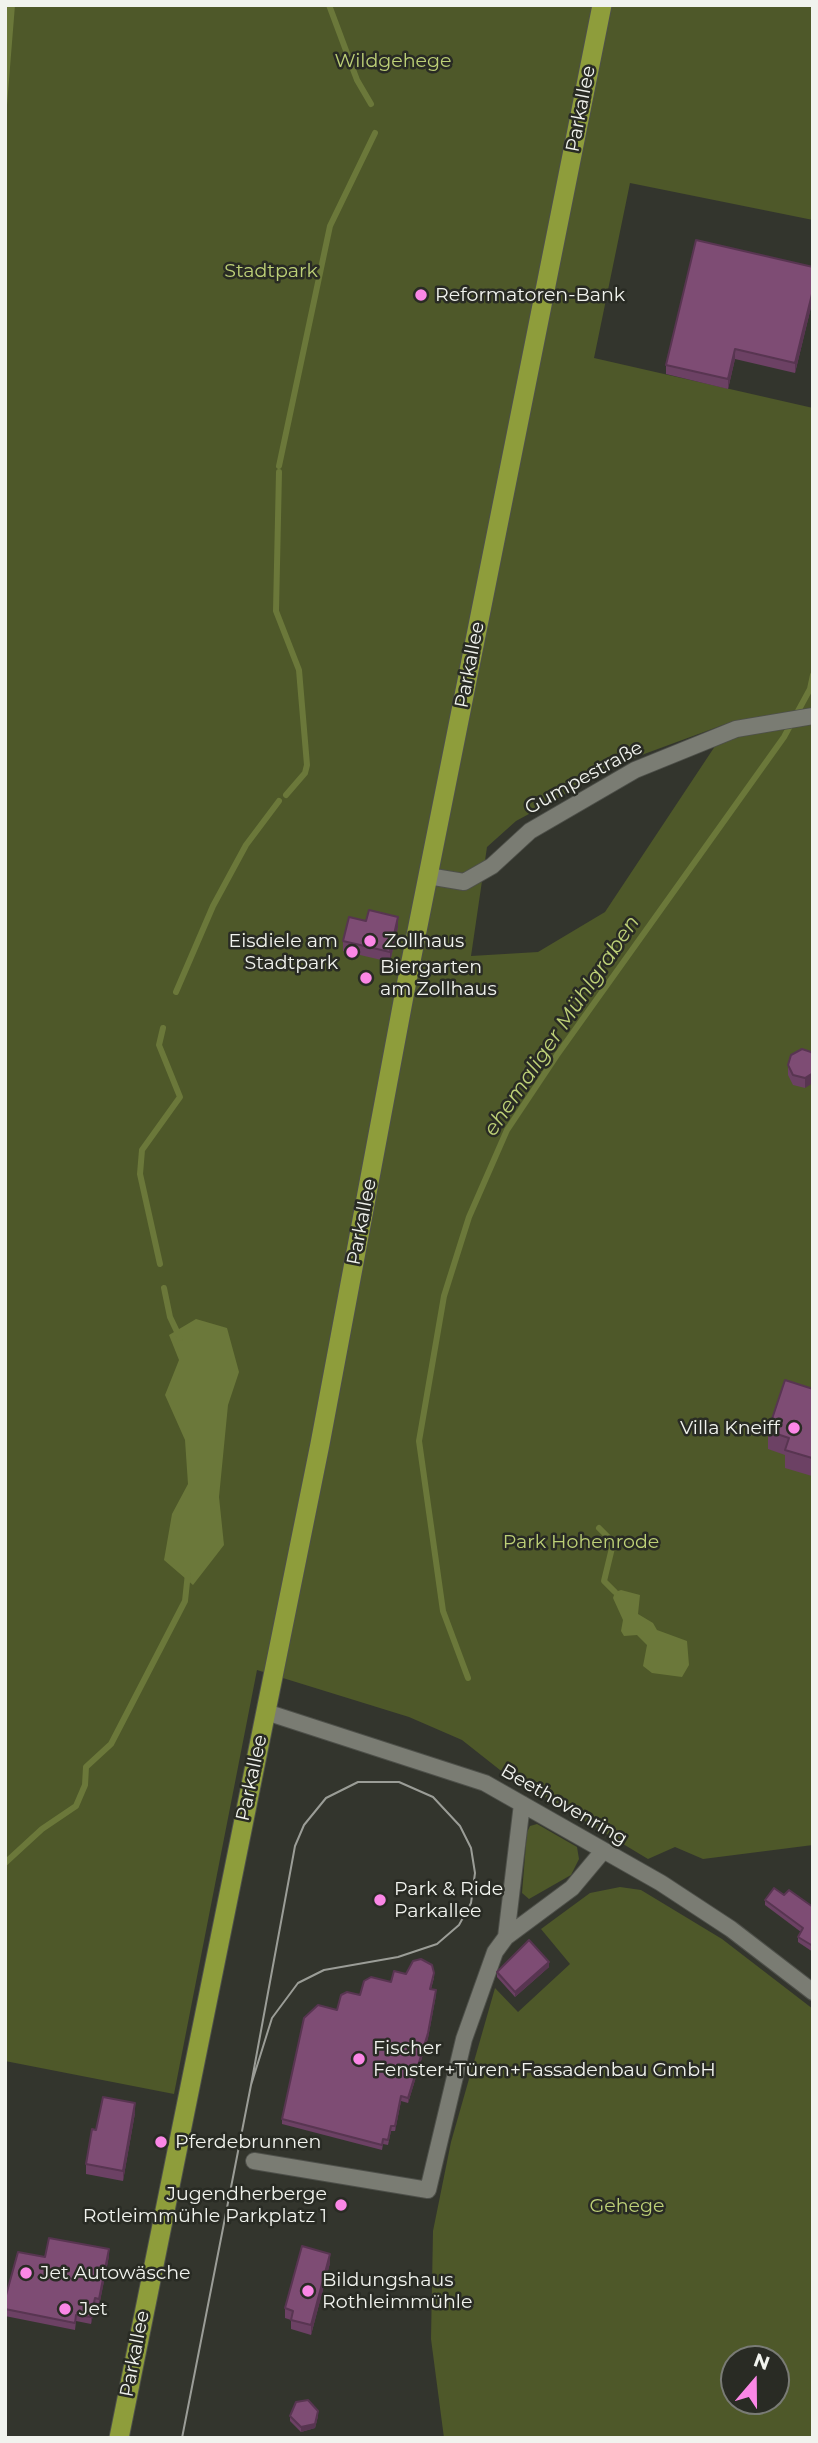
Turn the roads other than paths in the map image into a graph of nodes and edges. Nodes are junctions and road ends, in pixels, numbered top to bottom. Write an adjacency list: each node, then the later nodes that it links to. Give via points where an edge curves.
1 (602, 5): 3 (main road, Parkallee)
2 (810, 716): 3 (street, Gumpestraße, via 736,729 635,770 530,831 492,866 464,882)
3 (428, 876): 4 (main road, Parkallee)
4 (266, 1712): 5 (street, Beethovenring, via 465,1776); 10 (main road, Parkallee)
5 (522, 1804): 6 (street, Beethovenring); 7 (street)
6 (603, 1851): 7 (street, via 572,1888); 8 (street, Beethovenring, via 731,1929)
7 (506, 1937): 9 (street, via 495,1952 464,2039 428,2190)
8 (813, 1992)
9 (254, 2161)
10 (119, 2438)

